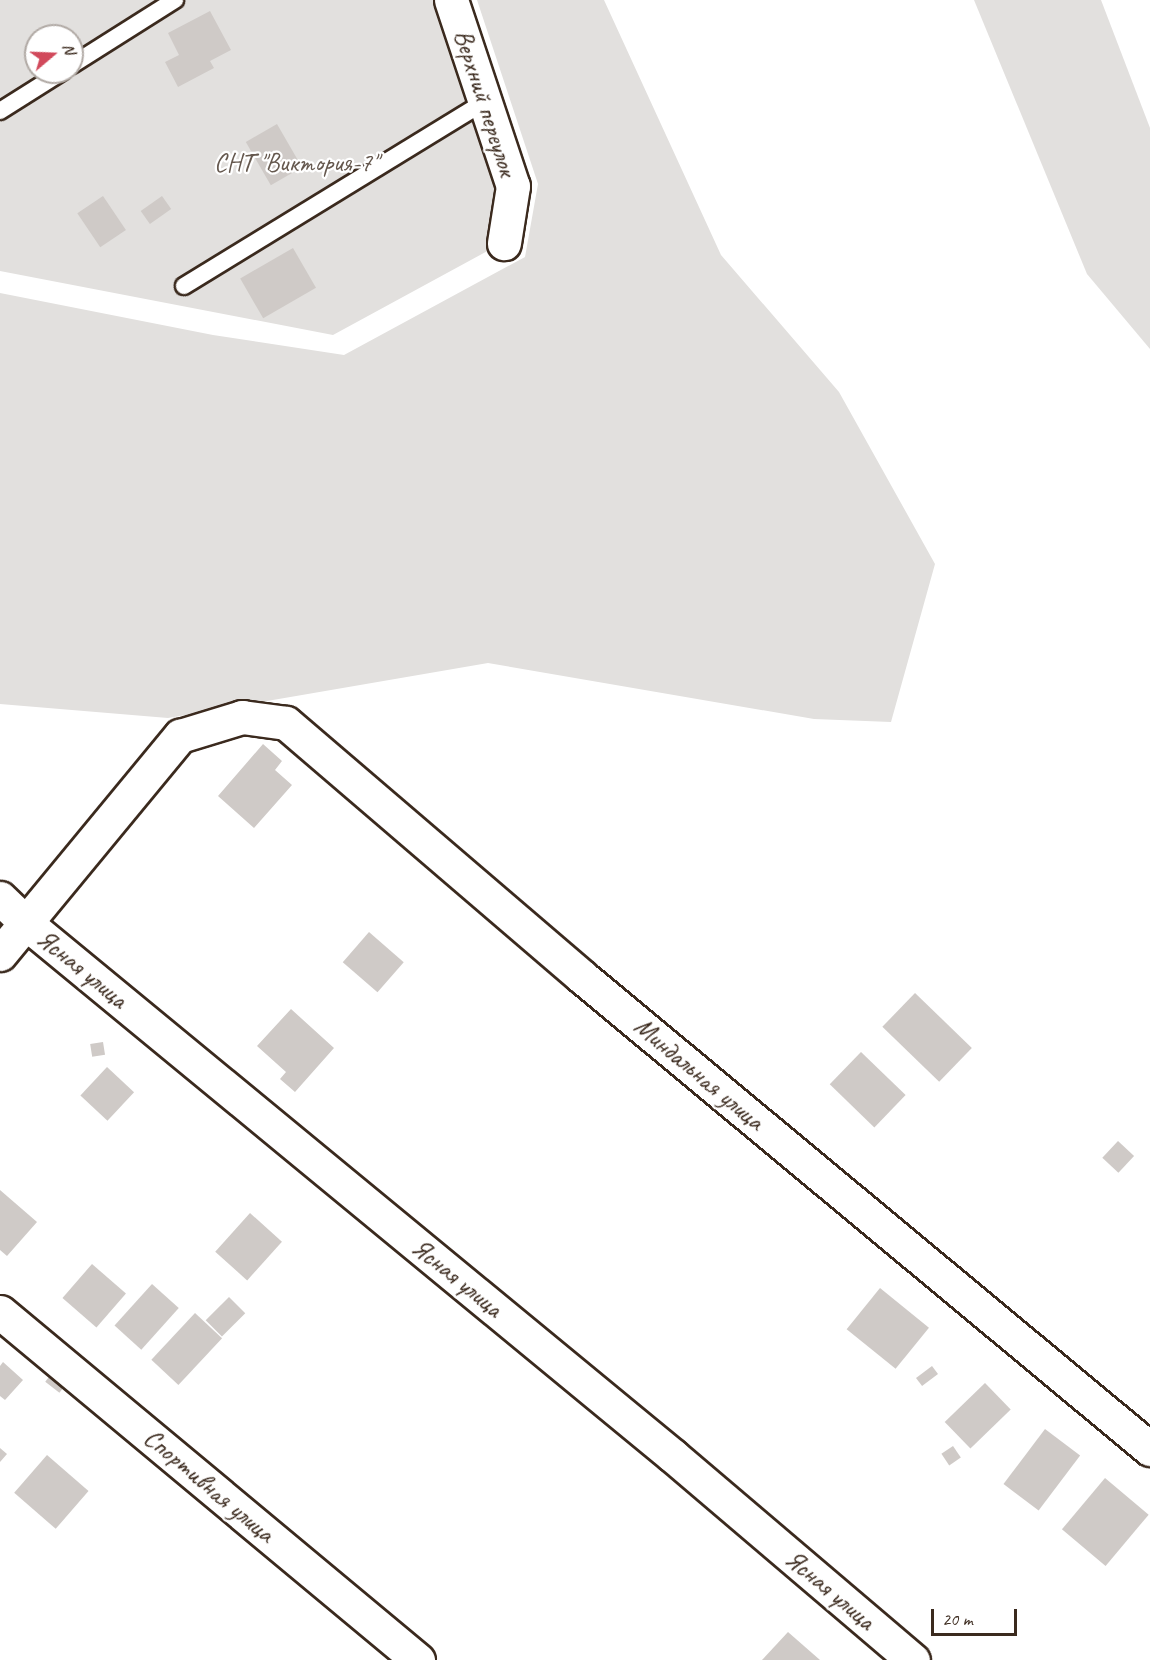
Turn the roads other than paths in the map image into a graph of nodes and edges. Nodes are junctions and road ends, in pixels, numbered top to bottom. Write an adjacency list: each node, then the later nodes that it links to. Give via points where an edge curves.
1 (175, 0): 3 (lane)
2 (451, 0): 5 (street, Верхний переулок)
3 (84, 57)
4 (43, 84): 6 (lane)
5 (484, 102): 7 (street, Верхний переулок, via 513,186); 8 (lane)
6 (0, 111)
7 (504, 243)
8 (184, 286)
9 (0, 898): 10 (street, Ясная улица)
10 (26, 923): 11 (street); 13 (street, Миндальная улица, via 180,736 242,717 286,723 580,976); 15 (street, Ясная улица, via 664,1448)
11 (0, 954)
12 (0, 1312): 14 (street, Спортивная улица)
13 (1150, 1449)
14 (418, 1660)
15 (913, 1660)

